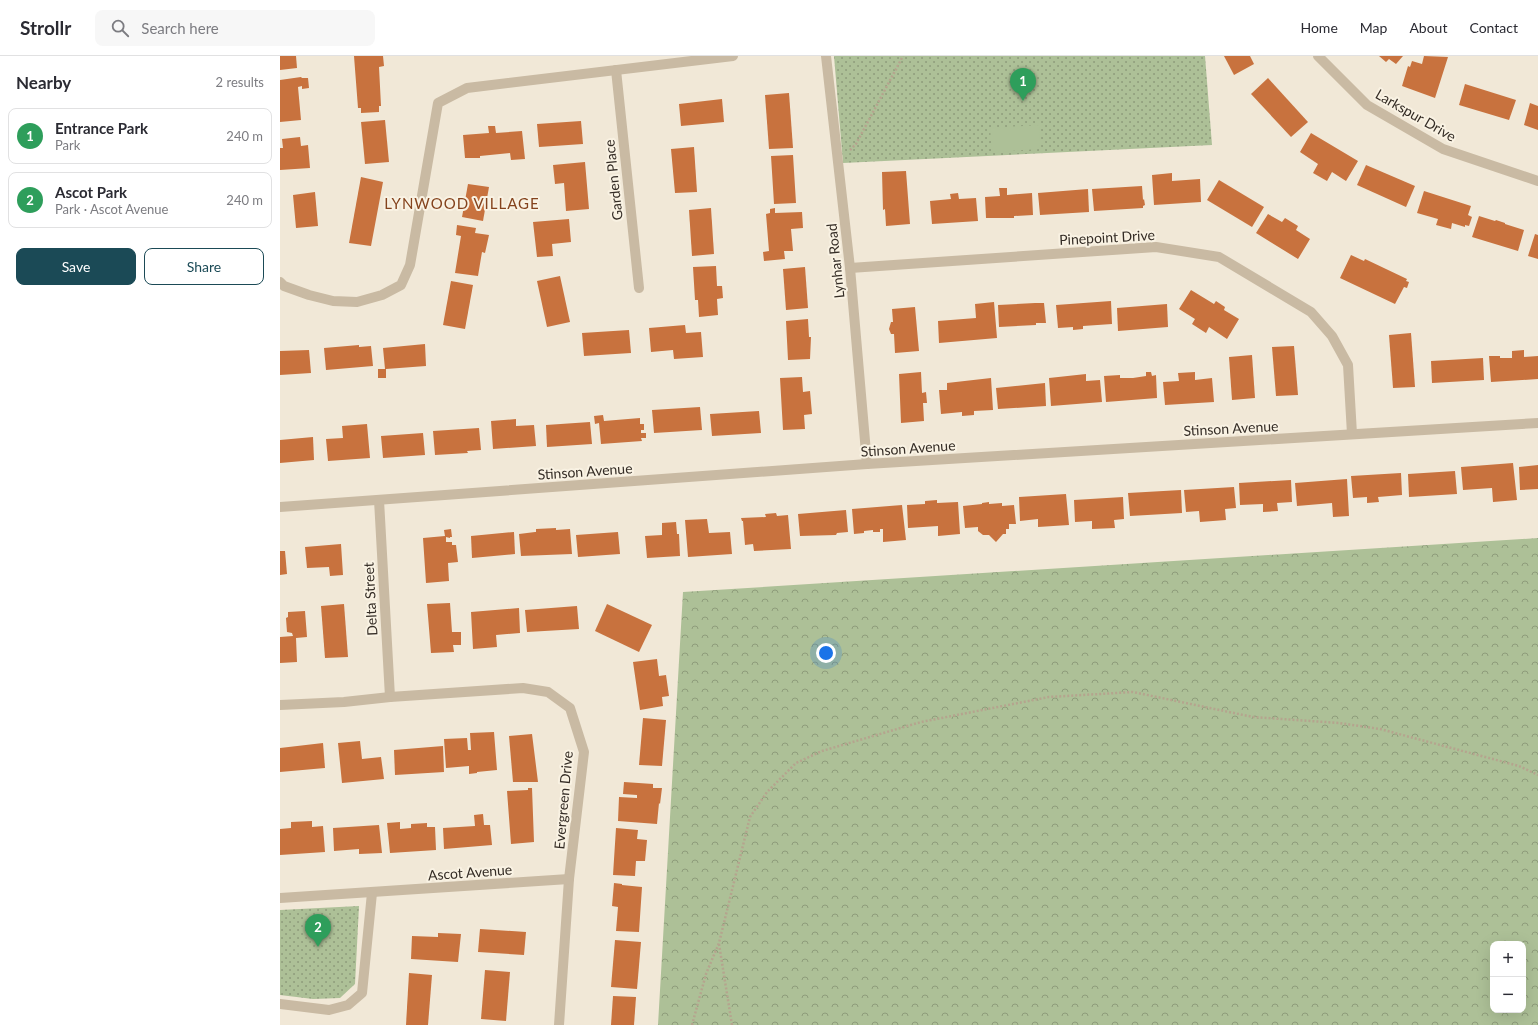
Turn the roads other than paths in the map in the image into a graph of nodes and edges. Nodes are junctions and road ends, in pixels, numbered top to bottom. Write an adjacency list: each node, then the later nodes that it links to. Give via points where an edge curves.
1 (733, 56): 4 (street)
2 (826, 56): 6 (street, Lynhar Road)
3 (1318, 56): 5 (street, Larkspur Drive, via 1367,105 1443,149)
4 (616, 70): 7 (street, via 468,88 438,104 410,265 400,285 382,295 357,302 327,300 284,286); 8 (street, Garden Place)
5 (1538, 181)
6 (850, 268): 10 (street, Pinepoint Drive, via 1156,247 1219,257 1311,312 1332,336 1348,365); 11 (street, Lynhar Road)
7 (280, 282)
8 (639, 288)
9 (1538, 423): 10 (street, Stinson Avenue)
10 (1352, 434): 11 (street, Stinson Avenue)
11 (867, 464): 12 (street, Stinson Avenue)
12 (379, 500): 13 (street, Stinson Avenue); 14 (street, Delta Street)
13 (280, 507)
14 (390, 697): 15 (street, Evergreen Drive); 16 (street, Evergreen Drive, via 523,688 548,692 570,708 584,752)
15 (280, 705)
16 (569, 879): 17 (street, Ascot Avenue); 20 (street, Evergreen Drive)
17 (372, 893): 18 (street, Ascot Avenue); 19 (street, via 362,993 348,1005 329,1010)
18 (280, 898)
19 (280, 1004)
20 (559, 1025)

